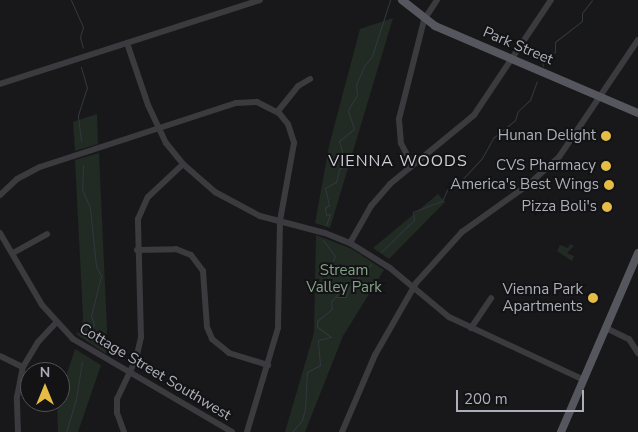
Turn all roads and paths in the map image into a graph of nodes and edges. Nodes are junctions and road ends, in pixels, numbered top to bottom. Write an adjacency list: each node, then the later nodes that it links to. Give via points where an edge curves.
1 (260, 0): 7 (street)
2 (402, 0): 5 (main road, Park Street)
3 (437, 0): 5 (street)
4 (551, 0): 8 (street)
5 (424, 20): 8 (main road, Park Street); 16 (street, via 399,119 401,142)
6 (638, 40): 11 (street)
7 (128, 43): 10 (street); 14 (street)
8 (513, 59): 11 (main road, Park Street); 16 (street, via 469,120)
9 (310, 79): 12 (street, via 298,86)
10 (0, 84)
11 (601, 98): 13 (main road, Park Street); 26 (street, via 556,161 462,232)
12 (278, 111): 14 (street, via 264,103 242,102); 18 (street, via 288,124 294,143)
13 (638, 114)
14 (159, 128): 15 (street); 17 (street, via 32,170)
15 (183, 164): 18 (street, via 227,200); 22 (street, via 144,203 136,227)
16 (412, 164): 21 (street, via 379,196)
17 (0, 195)
18 (280, 221): 21 (street); 35 (street, via 279,311)
19 (0, 233): 23 (street, Cottage Street Southwest)
20 (47, 234): 23 (street)
21 (350, 243): 26 (street, via 383,263)
22 (137, 250): 35 (street, via 176,249 191,255 203,271 212,339 229,353); 36 (street, via 141,337 139,352)
23 (12, 253): 28 (street, Cottage Street Southwest)
24 (638, 253): 25 (main road)
25 (637, 265): 30 (main road)
26 (412, 288): 29 (street, via 437,310); 43 (street, via 375,355)
27 (491, 298): 29 (street)
28 (56, 323): 33 (street, via 38,342); 36 (street, Cottage Street Southwest, via 84,346)
29 (471, 328): 37 (street)
30 (606, 328): 31 (street, via 629,339); 37 (main road)
31 (638, 353)
32 (0, 356): 34 (street)
33 (27, 362)
34 (20, 365)
35 (268, 365): 42 (street)
36 (128, 373): 40 (street, via 117,399 117,413); 41 (street, Cottage Street Southwest)
37 (584, 380): 44 (main road)
38 (20, 384): 39 (street)
39 (18, 432)
40 (124, 432)
41 (232, 432)
42 (247, 432)
43 (342, 432)
44 (561, 432)

